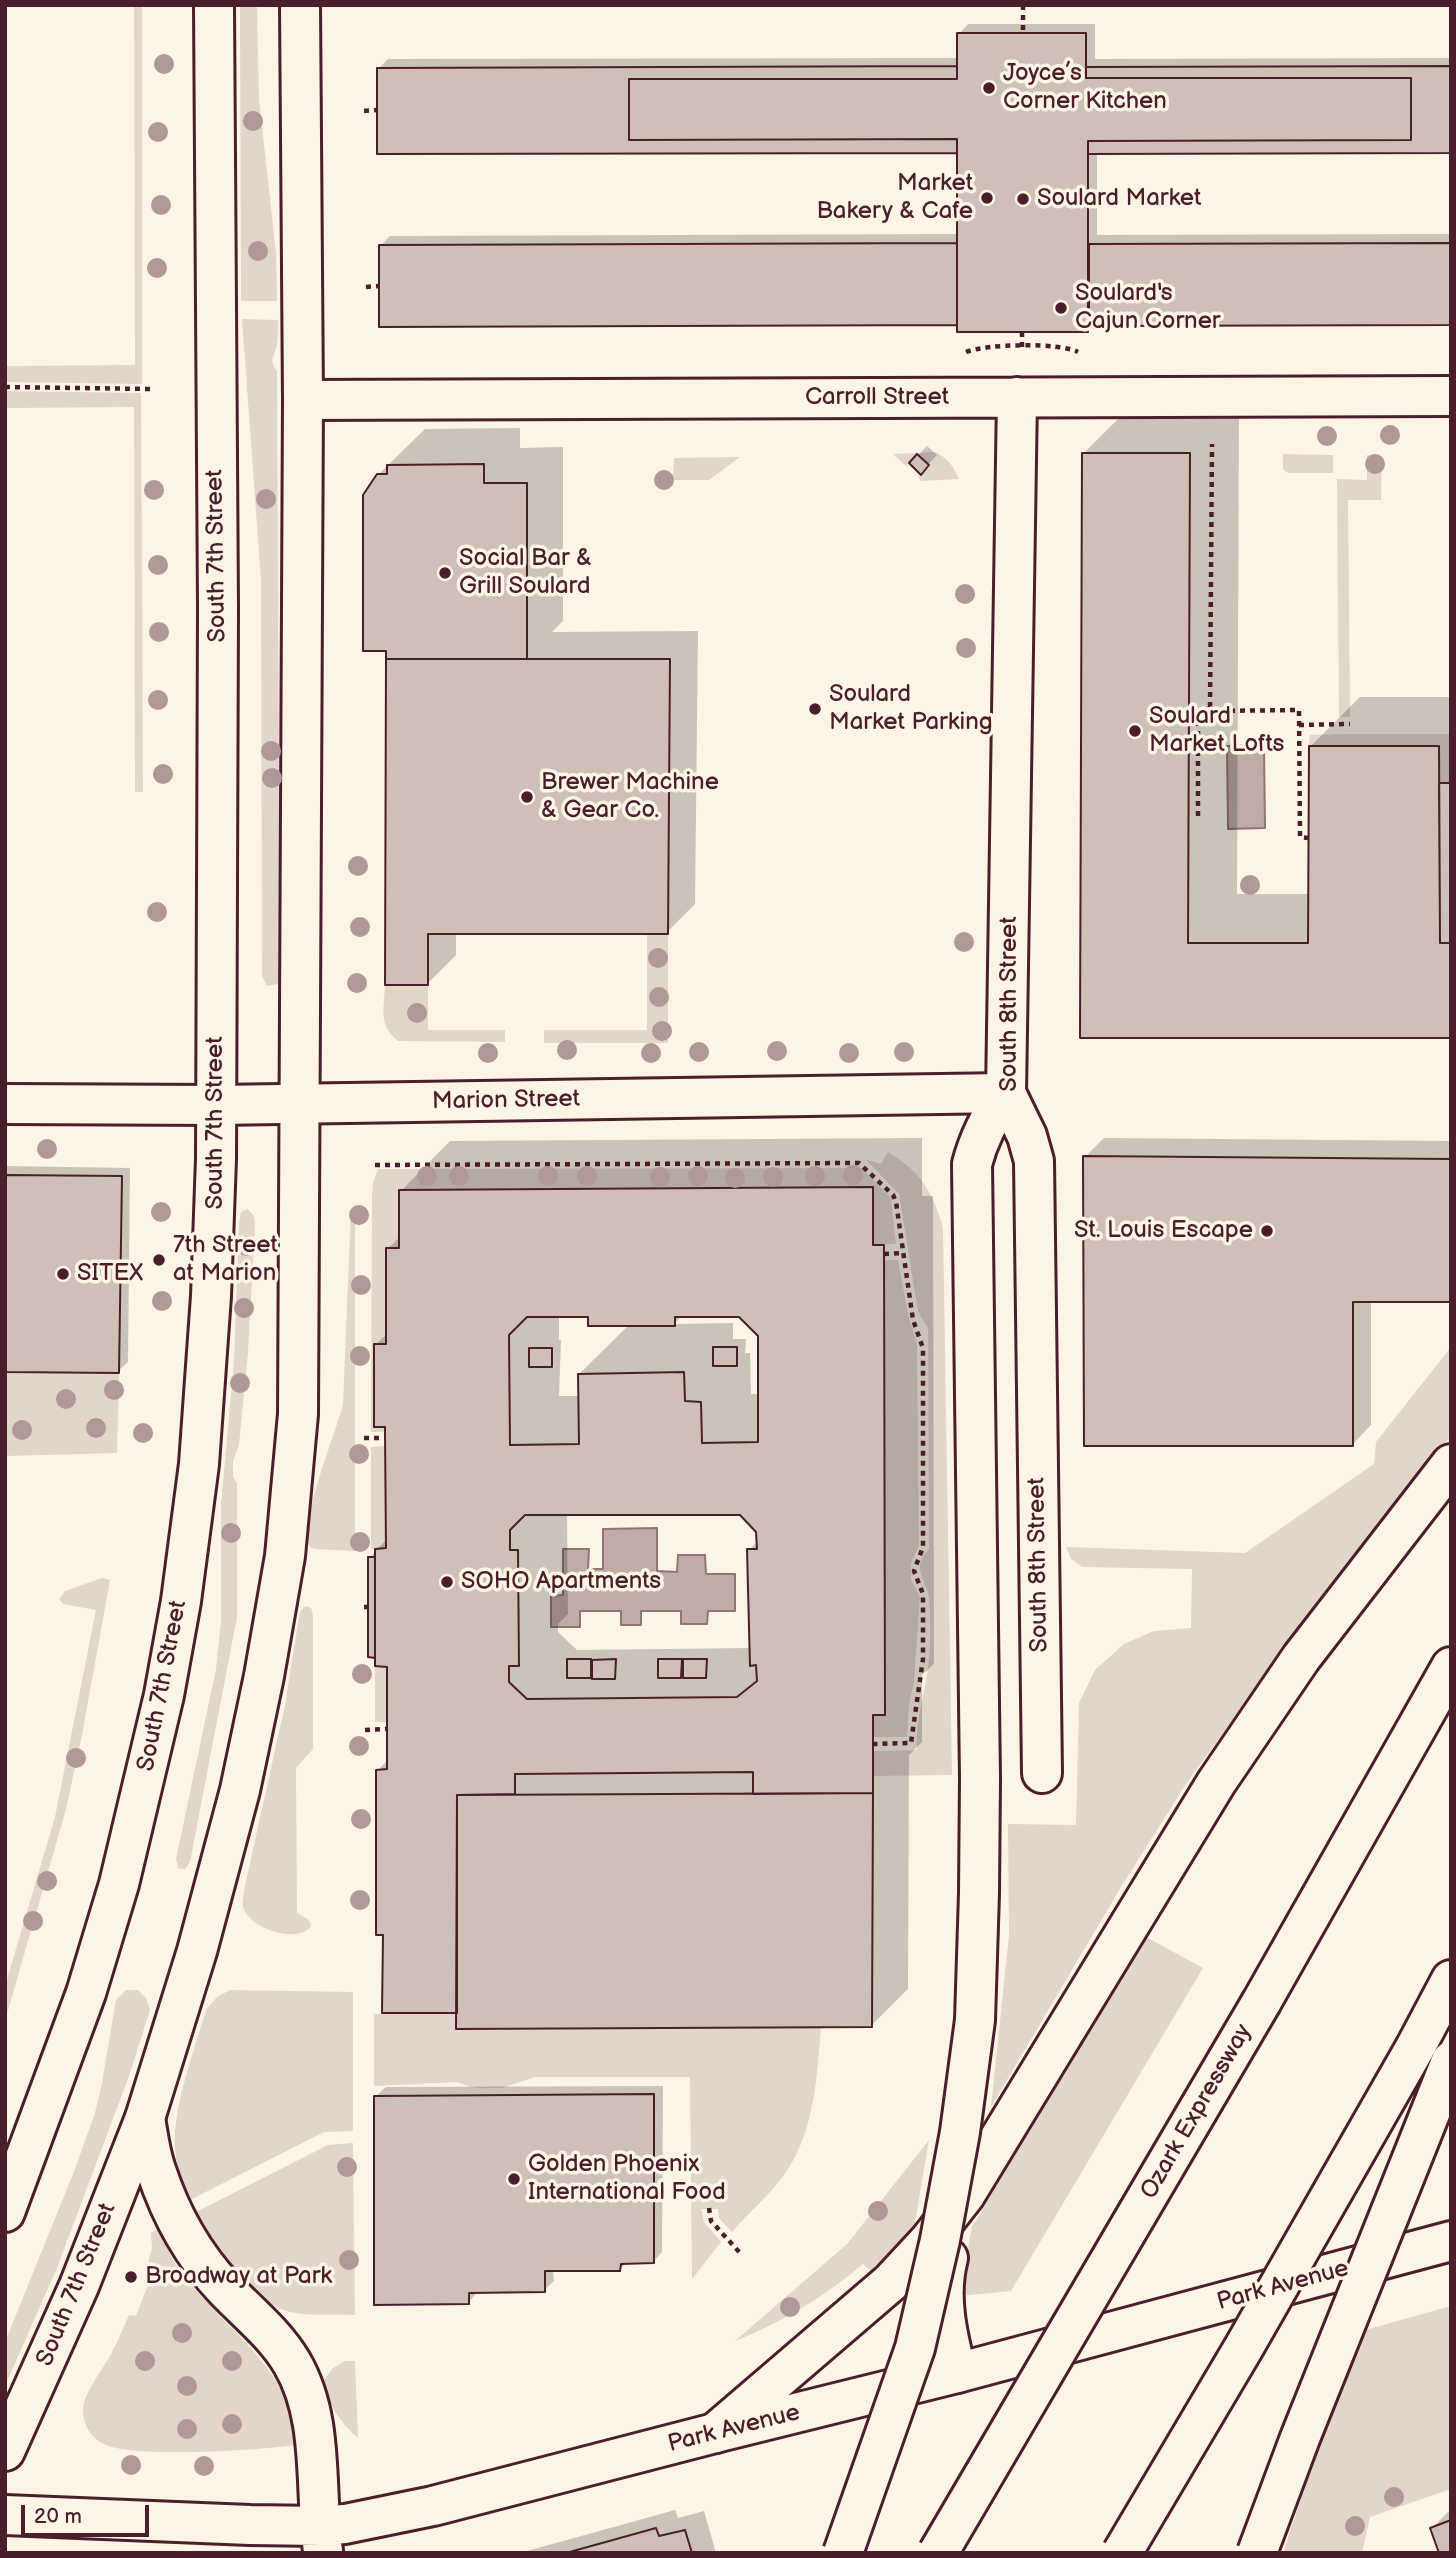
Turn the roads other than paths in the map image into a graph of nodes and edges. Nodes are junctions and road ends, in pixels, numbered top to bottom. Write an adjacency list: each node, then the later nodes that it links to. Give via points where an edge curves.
1 (214, 5): 9 (main road, South 7th Street)
2 (300, 5): 5 (main road, South 7th Street)
3 (1451, 396): 4 (main road, Carroll Street)
4 (1017, 397): 5 (main road, Carroll Street); 6 (main road, South 8th Street)
5 (303, 400): 8 (main road, South 7th Street)
6 (1006, 1093): 8 (main road, Marion Street); 12 (main road, South 8th Street, via 1034,1161); 24 (main road, bridge, via 989,1118 972,1164 979,1779 975,2020 960,2132 915,2348)
7 (5, 1104): 9 (main road, Marion Street)
8 (298, 1104): 9 (main road, Marion Street); 15 (main road, South 7th Street, via 298,1415 285,1556 240,1790)
9 (216, 1105): 17 (main road, South 7th Street, via 214,1237 200,1450 183,1590 164,1695 112,1908 86,1993)
10 (1451, 1464): 16 (main road, via 1301,1658 1216,1783)
11 (1451, 1667): 25 (main road, Ozark Expressway, bridge, via 1262,2001)
12 (1042, 1773)
13 (1451, 1980): 26 (main road, bridge)
14 (1451, 2061): 27 (main road, bridge)
15 (145, 2118): 21 (main road, South 7th Street, via 79,2286); 23 (main road, South 7th Street, via 155,2168 187,2239 203,2264 274,2339 306,2394 314,2428)
16 (965, 2195): 19 (main road, via 944,2274 943,2302); 20 (main road, via 891,2282)
17 (5, 2212)
18 (1451, 2241): 19 (main road, Park Avenue)
19 (957, 2373): 20 (main road, Park Avenue)
20 (715, 2433): 23 (main road, Park Avenue, via 383,2518)
21 (5, 2451)
22 (5, 2515): 23 (main road, Park Avenue, via 145,2522)
23 (321, 2540)
24 (843, 2553)
25 (938, 2553)
26 (1122, 2553)
27 (1257, 2553)

